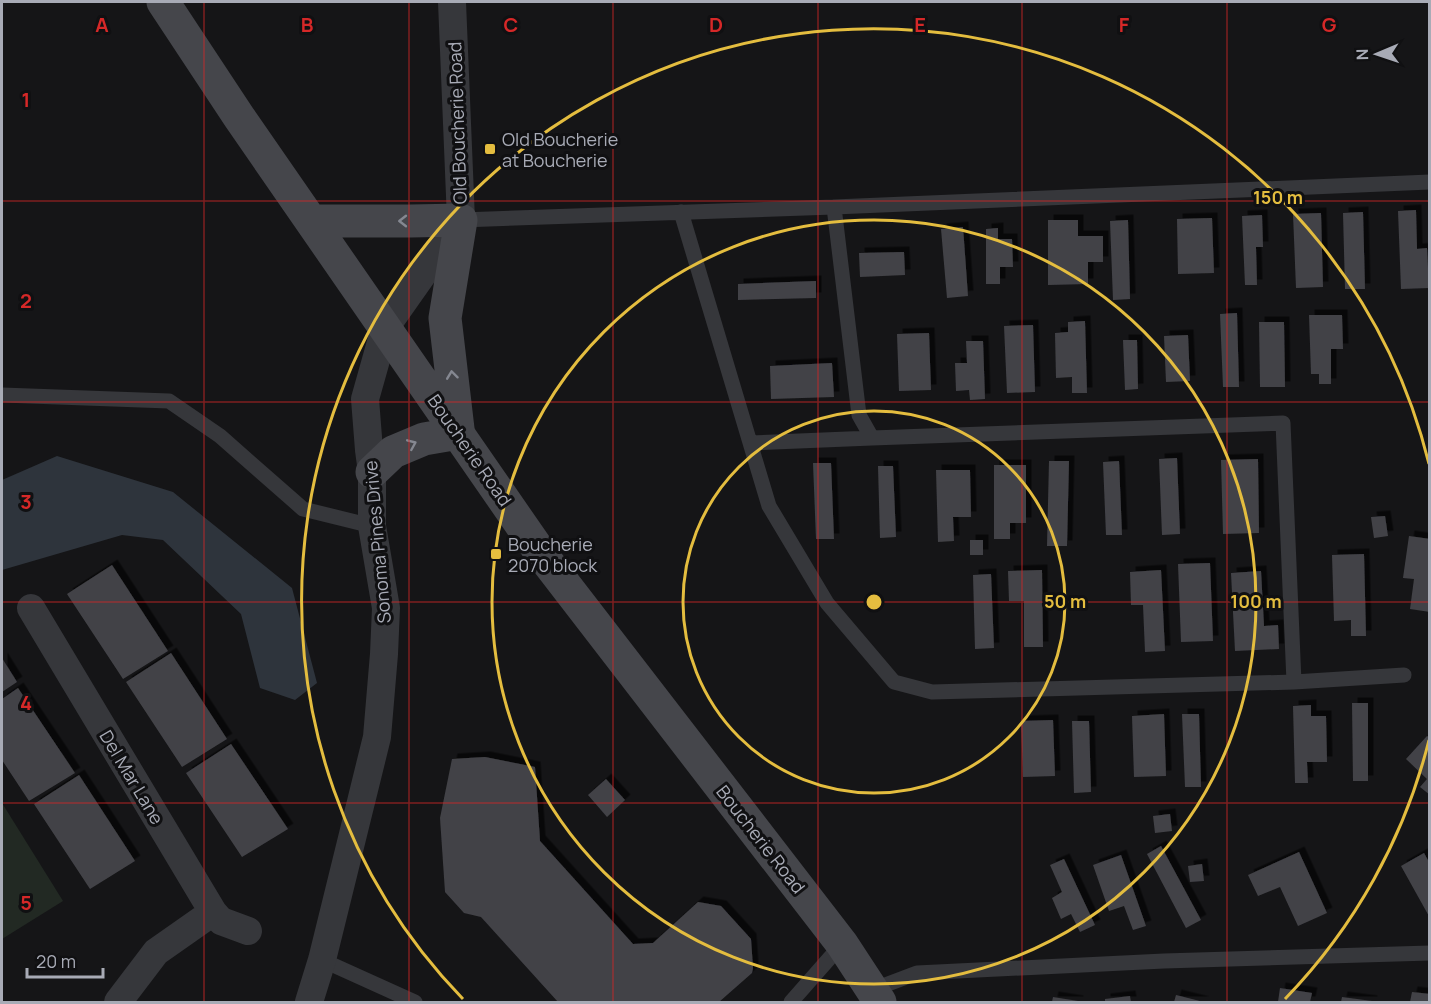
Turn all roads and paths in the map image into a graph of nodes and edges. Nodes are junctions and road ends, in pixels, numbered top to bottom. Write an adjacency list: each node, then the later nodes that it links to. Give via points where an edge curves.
1 (163, 2): 7 (main road, Boucherie Road)
2 (452, 2): 6 (street, Old Boucherie Road)
3 (1430, 182): 4 (lane)
4 (834, 207): 5 (lane); 11 (lane, via 859,415)
5 (681, 212): 6 (lane); 12 (lane)
6 (461, 220): 7 (main road, one-way to 7); 8 (street, Old Boucherie Road); 10 (main road, one-way to 6, via 445,318)
7 (311, 221): 8 (main road, Boucherie Road)
8 (385, 328): 10 (main road, Boucherie Road); 13 (street, Sonoma Pines Drive, via 365,399)
9 (2, 396): 14 (lane, via 169,400 220,436 303,509)
10 (459, 433): 13 (main road, one-way to 10, via 393,452 424,439); 20 (main road, Boucherie Road, via 542,555)
11 (872, 438): 12 (lane); 17 (lane, via 1283,423)
12 (750, 443): 17 (lane, via 769,506 827,603 894,682 932,692)
13 (372, 472): 14 (street, Sonoma Pines Drive)
14 (372, 526): 22 (street, Sonoma Pines Drive, via 386,608 377,737)
15 (31, 608): 18 (street, Del Mar Lane)
16 (1404, 675): 17 (lane)
17 (1294, 682)
18 (213, 912): 19 (street, Del Mar Lane, via 221,921); 24 (street, via 156,952)
19 (248, 931)
20 (842, 944): 23 (main road, Boucherie Road); 27 (lane)
21 (1430, 953): 23 (lane, via 917,973)
22 (322, 960): 25 (street, Sonoma Pines Drive); 26 (lane)
23 (876, 996)
24 (118, 1002)
25 (309, 1002)
26 (415, 1002)
27 (791, 1002)

